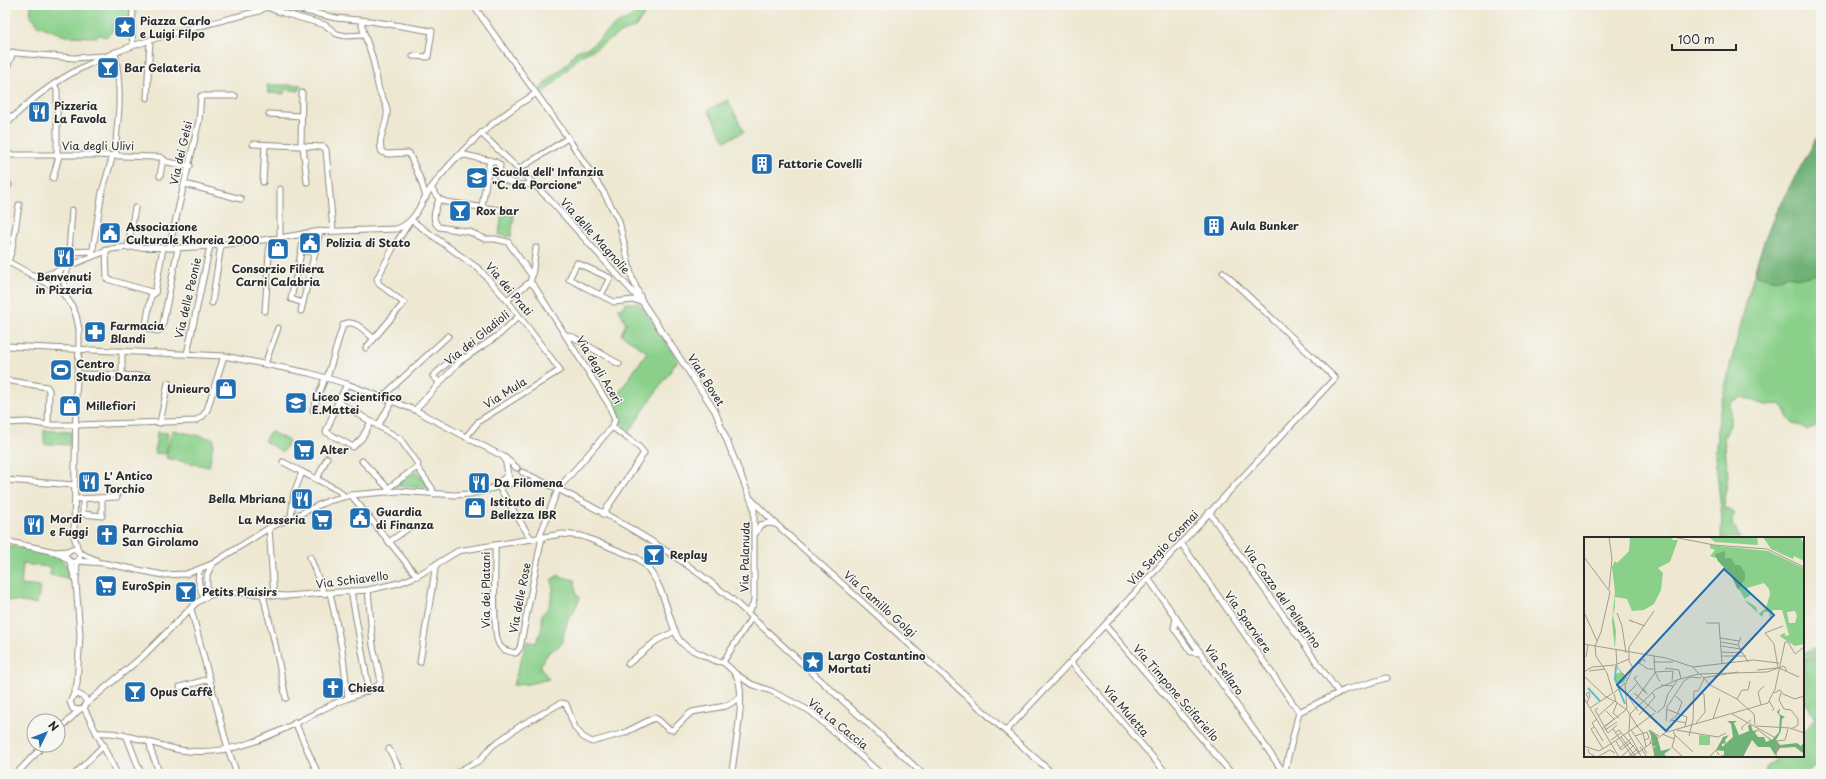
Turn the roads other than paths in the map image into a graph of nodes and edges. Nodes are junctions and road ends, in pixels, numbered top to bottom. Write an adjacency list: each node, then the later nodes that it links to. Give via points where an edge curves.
1 (134, 5): 8 (street)
2 (472, 5): 21 (street, Viale Bovet)
3 (279, 6): 4 (street); 5 (street)
4 (269, 7): 6 (street, via 325,25 337,34); 7 (street)
5 (361, 20): 6 (street); 13 (street, via 432,31 428,57)
6 (363, 35): 50 (street, via 371,54 379,91 387,107 388,114 380,149 387,154 408,153)
7 (150, 40): 8 (street); 23 (street)
8 (133, 44): 11 (street)
9 (5, 52): 10 (street)
10 (13, 52): 15 (street); 18 (street)
11 (115, 52): 12 (street); 35 (street, via 119,109)
12 (106, 56): 14 (street); 16 (street)
13 (413, 56)
14 (86, 57): 15 (street); 16 (street)
15 (74, 58): 16 (street); 17 (street, via 79,61)
16 (89, 64): 17 (street)
17 (78, 69): 19 (street)
18 (5, 73)
19 (54, 84): 27 (street); 36 (street, via 58,90)
20 (302, 93): 26 (street)
21 (536, 94): 29 (street, via 503,114); 30 (street, Viale Bovet)
22 (235, 96): 40 (street, Via dei Gelsi, via 201,96)
23 (147, 98)
24 (5, 114): 27 (street)
25 (269, 114): 26 (street)
26 (301, 116): 33 (street)
27 (13, 117): 28 (street)
28 (5, 126)
29 (481, 133): 37 (street); 41 (street, Via delle Magnolie)
30 (568, 138): 41 (street); 84 (street, Viale Bovet, via 617,216)
31 (254, 144): 32 (street)
32 (266, 144): 33 (street); 44 (street)
33 (302, 146): 45 (street); 59 (street, via 319,146 326,150)
34 (5, 155): 36 (street, Via degli Ulivi)
35 (115, 155): 36 (street, Via degli Ulivi); 38 (street, Via degli Ulivi, via 153,156); 75 (street, via 102,192)
36 (58, 156): 43 (street)
37 (456, 158): 39 (street, via 465,155); 48 (street)
38 (163, 160): 40 (street, Via degli Ulivi); 42 (street)
39 (490, 160): 47 (street, via 500,165 501,179 520,185); 54 (street)
40 (190, 166): 46 (street, Via dei Gelsi)
41 (519, 169): 47 (street, Via delle Magnolie)
42 (160, 176)
43 (53, 178)
44 (264, 182)
45 (308, 182)
46 (185, 184): 51 (street); 68 (street, Via dei Gelsi)
47 (534, 184): 83 (street, Via delle Magnolie)
48 (431, 188): 50 (street); 52 (street)
49 (280, 189): 62 (street)
50 (426, 197): 58 (street)
51 (241, 199)
52 (439, 199): 54 (street); 85 (street, Via degli Aceri, via 435,211 436,225 470,232 485,240 508,242)
53 (19, 205): 71 (street)
54 (482, 206): 57 (street)
55 (135, 208): 66 (street)
56 (72, 210): 74 (street)
57 (514, 212)
58 (412, 220): 59 (street, via 396,228); 93 (street, Via dei Prati, via 479,269); 104 (street, via 393,248 377,279 379,284 404,303)
59 (333, 230): 60 (street)
60 (320, 231): 61 (street); 76 (street)
61 (305, 233): 62 (street); 73 (street)
62 (280, 238): 63 (street)
63 (270, 239): 64 (street); 98 (street)
64 (221, 245): 65 (street); 95 (street)
65 (210, 246): 69 (street); 109 (street, Via delle Peonie)
66 (128, 247): 68 (street); 72 (street)
67 (5, 248): 71 (street)
68 (166, 248): 69 (street); 90 (street, Via dei Gelsi)
69 (178, 248): 90 (street, Via dei Gelsi, via 160,331 149,329 146,324 152,296)
70 (536, 248): 85 (street)
71 (12, 249): 77 (street)
72 (106, 250): 75 (street); 90 (street, via 107,279)
73 (302, 250): 76 (street); 86 (street, via 295,282)
74 (69, 252): 75 (street); 78 (street)
75 (93, 253): 78 (street)
76 (315, 253): 86 (street)
77 (6, 261): 82 (street)
78 (68, 267): 79 (street); 81 (street)
79 (61, 270): 82 (street, via 42,276); 87 (street)
80 (1223, 272): 163 (street, Via Sergio Cosmai, via 1335,378)
81 (66, 274): 87 (street); 92 (street)
82 (32, 275): 87 (street)
83 (618, 276): 84 (street, via 629,282); 89 (street, Via delle Magnolie)
84 (632, 278): 97 (street, Viale Bovet)
85 (531, 279): 93 (street); 102 (street, Via degli Aceri)
86 (307, 285): 96 (street)
87 (52, 286): 92 (street)
88 (293, 289): 96 (street, via 291,299)
89 (629, 289): 94 (street, via 628,296); 97 (street, Via delle Magnolie)
90 (155, 293)
91 (601, 295): 91 (street, via 569,279 577,263 610,278); 94 (street, via 614,302)
92 (66, 296): 107 (street, via 76,315)
93 (507, 300): 100 (street, Via dei Prati)
94 (620, 302): 97 (street, via 638,300)
95 (212, 303)
96 (303, 303): 99 (street)
97 (643, 303): 162 (street, Viale Bovet, via 715,410)
98 (265, 311)
99 (301, 311)
100 (519, 316): 111 (street, Via dei Gladioli, via 500,334); 114 (street, Via dei Prati)
101 (278, 328): 112 (street)
102 (566, 335): 113 (street); 134 (street, Via degli Aceri, via 609,405 615,420)
103 (448, 336): 123 (street)
104 (374, 339): 106 (street); 118 (street, via 357,325 342,325)
105 (5, 346): 107 (street)
106 (366, 348)
107 (80, 349): 108 (street); 115 (street)
108 (122, 351): 109 (street); 116 (street)
109 (187, 354): 110 (street)
110 (224, 356): 112 (street); 130 (street, via 207,410 202,417 194,421)
111 (466, 358): 121 (street, Via dei Gladioli); 121 (street, via 455,356 433,376)
112 (265, 364): 118 (street)
113 (619, 364)
114 (560, 370): 135 (street, Via Mula, via 479,421)
115 (78, 374): 116 (street); 132 (street)
116 (122, 376): 117 (street)
117 (148, 376)
118 (326, 378): 122 (street); 126 (street)
119 (5, 380): 131 (street, via 47,387)
120 (168, 383): 130 (street)
121 (440, 383): 127 (street, Via dei Gladioli)
122 (347, 384): 123 (street); 125 (street)
123 (382, 397): 124 (street)
124 (392, 400): 127 (street); 133 (street)
125 (338, 402): 128 (street); 128 (street, via 326,432 353,447 362,438)
126 (313, 410)
127 (415, 410): 135 (street)
128 (371, 422): 133 (street)
129 (5, 423): 131 (street, via 27,422)
130 (160, 423): 132 (street)
131 (48, 425): 132 (street)
132 (76, 426): 150 (street)
133 (378, 426): 140 (street, via 400,439 418,464)
134 (612, 427): 153 (street); 164 (street, via 644,453)
135 (466, 437): 136 (street)
136 (504, 457): 141 (street); 144 (street, via 508,464)
137 (327, 458): 145 (street)
138 (362, 461): 154 (street)
139 (283, 462): 142 (street)
140 (416, 467): 154 (street); 155 (street)
141 (517, 468): 143 (street); 144 (street)
142 (302, 472): 145 (street); 165 (street, via 294,493)
143 (522, 472): 147 (street); 149 (street)
144 (508, 474): 148 (street, via 509,480); 152 (street)
145 (317, 479): 157 (street)
146 (5, 480): 150 (street)
147 (521, 482): 148 (street); 149 (street)
148 (513, 483): 151 (street)
149 (545, 484): 153 (street)
150 (75, 485): 160 (street)
151 (499, 487): 152 (street); 172 (street)
152 (492, 488): 155 (street, via 470,494)
153 (558, 489): 164 (street); 171 (street)
154 (388, 490): 155 (street); 156 (street)
155 (434, 494)
156 (351, 495): 157 (street); 174 (street)
157 (344, 496): 165 (street)
158 (117, 497): 159 (street)
159 (102, 498): 161 (street); 161 (street, via 102,516 83,514)
160 (75, 499): 161 (street); 170 (street)
161 (83, 499)
162 (752, 499): 166 (street, Via Camillo Golgi); 169 (street, Via Palanuda, via 755,516)
163 (1209, 512): 175 (street, Via Sergio Cosmai); 217 (street, Via Cozzo del Pellegrino)
164 (603, 514): 202 (street, via 680,559)
165 (291, 516): 168 (street)
166 (776, 524): 169 (street, via 760,525); 230 (street, Via Camillo Golgi)
167 (410, 527): 174 (street)
168 (269, 528): 184 (street); 200 (street)
169 (754, 535): 202 (street, Via Palanuda, via 754,599)
170 (74, 536): 177 (street); 178 (street)
171 (541, 538): 172 (street, Via Schiavello); 205 (street, Via Schiavello, via 562,534 582,536 637,558 650,570 665,601); 206 (street, Via delle Rose, via 520,648 516,653)
172 (531, 539): 176 (street, Via Schiavello)
173 (5, 541): 179 (street)
174 (389, 542): 189 (street)
175 (1181, 543): 190 (street, Via Sergio Cosmai); 226 (street, Via Sparviere)
176 (495, 545): 185 (street, Via Schiavello, via 458,551); 206 (street, Via dei Platani, via 495,628 500,647)
177 (69, 550): 178 (street, via 74,548); 179 (street); 181 (street, via 66,555)
178 (79, 551): 182 (street); 183 (street)
179 (55, 552): 181 (street)
180 (310, 557): 197 (street)
181 (68, 561): 182 (street); 192 (street)
182 (78, 562): 183 (street); 192 (street)
183 (102, 563): 187 (street, via 163,575)
184 (212, 564): 186 (street); 188 (street)
185 (436, 564): 189 (street, Via Schiavello); 207 (street)
186 (201, 569): 187 (street); 188 (street); 191 (street)
187 (186, 574): 191 (street, via 194,576)
188 (207, 574): 193 (street)
189 (417, 576): 194 (street, Via Schiavello, via 400,584)
190 (1148, 578): 204 (street, Via Sergio Cosmai); 238 (street, Via Sellaro)
191 (198, 581): 198 (street)
192 (76, 583): 214 (street, via 80,636)
193 (208, 589): 196 (street); 198 (street)
194 (368, 590): 195 (street, Via Schiavello); 216 (street, via 373,646 380,676 378,686)
195 (351, 591): 197 (street, Via Schiavello); 216 (street)
196 (218, 593): 198 (street, Via Schiavello); 199 (street, Via Schiavello)
197 (327, 594): 200 (street, Via Schiavello); 220 (street, via 342,649)
198 (204, 595): 201 (street)
199 (263, 595): 200 (street, Via Schiavello); 222 (street)
200 (274, 596)
201 (190, 609): 213 (street); 221 (street)
202 (747, 613): 203 (street)
203 (752, 617): 208 (street); 250 (street)
204 (1105, 625): 209 (street, Via Sergio Cosmai); 253 (street, Via Timpone Scifariello)
205 (675, 631): 208 (street, Via Schiavello, via 682,643 689,648 714,661); 210 (street, via 656,641)
206 (509, 651)
207 (420, 662)
208 (723, 662): 211 (street)
209 (1071, 662): 230 (street, Via Sergio Cosmai); 252 (street, Via Muletta)
210 (628, 664)
211 (736, 674): 223 (street, via 741,689); 249 (street, Via La Caccia, via 751,684 771,691 810,712)
212 (1387, 678): 217 (street)
213 (210, 679): 215 (street); 235 (street)
214 (77, 684): 218 (street); 219 (street)
215 (180, 687)
216 (369, 690): 220 (street)
217 (1339, 693): 226 (street)
218 (74, 696): 219 (street); 224 (street, via 70,702)
219 (83, 696): 221 (street); 225 (street)
220 (348, 697): 228 (street)
221 (95, 698): 225 (street)
222 (286, 698)
223 (740, 698): 247 (street, via 726,706 692,712 673,730 654,718 624,733 592,742 579,733 566,704 561,703 492,746 480,760); 248 (street)
224 (72, 707): 225 (street); 227 (street)
225 (82, 708): 227 (street); 231 (street)
226 (1299, 712): 238 (street)
227 (70, 719): 229 (street)
228 (295, 722): 235 (street, via 248,745); 245 (street)
229 (66, 723)
230 (1006, 731): 251 (street, Via Camillo Golgi)
231 (97, 733): 232 (street, via 115,732); 234 (street)
232 (127, 737): 233 (street); 242 (street)
233 (150, 742): 235 (street, via 179,750); 243 (street)
234 (104, 745): 240 (street); 241 (street)
235 (228, 749): 244 (street)
236 (389, 749): 246 (street)
237 (36, 753): 239 (street)
238 (1284, 773)
239 (16, 774)
240 (75, 774)
241 (117, 774)
242 (141, 774)
243 (160, 774)
244 (237, 774)
245 (318, 774)
246 (402, 774)
247 (453, 774)
248 (732, 774)
249 (881, 774)
250 (922, 774)
251 (1053, 774)
252 (1167, 774)
253 (1232, 774)

